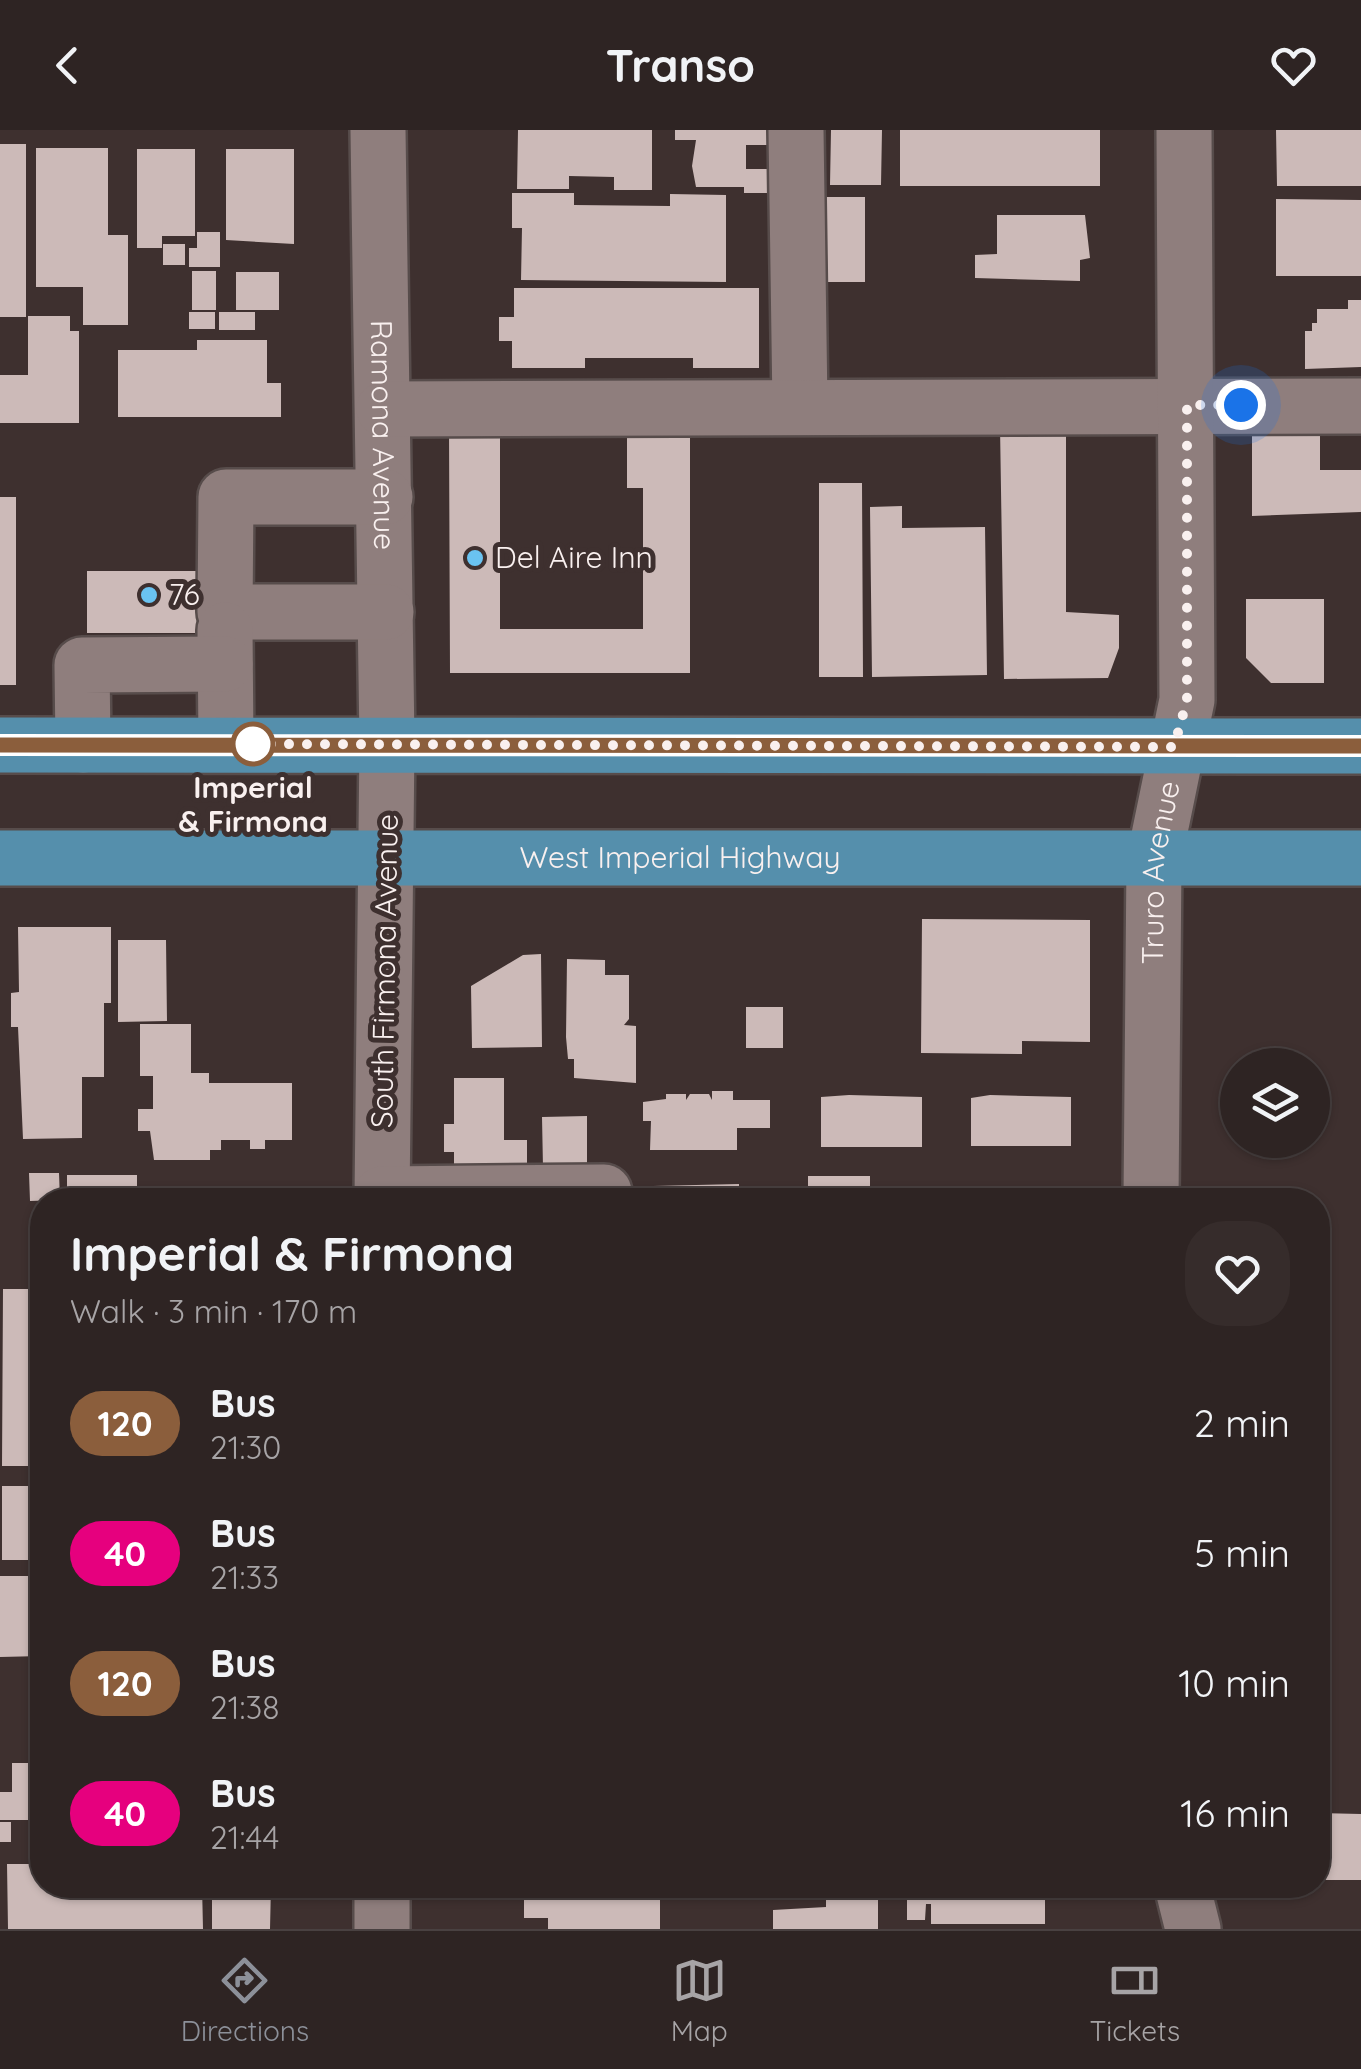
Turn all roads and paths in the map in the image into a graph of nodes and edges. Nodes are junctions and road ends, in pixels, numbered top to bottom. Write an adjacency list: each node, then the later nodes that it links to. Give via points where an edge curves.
1 (378, 130): 7 (street, Ramona Avenue)
2 (796, 130): 6 (street)
3 (1184, 130): 4 (street, Truro Avenue)
4 (1187, 405): 5 (street); 6 (street); 16 (street, Truro Avenue, via 1187,700)
5 (1361, 406)
6 (800, 407): 7 (street)
7 (384, 410): 8 (street, Ramona Avenue)
8 (385, 497): 9 (street, Ramona Avenue); 10 (street, via 226,497)
9 (386, 612): 10 (street); 11 (street, Ramona Avenue)
10 (225, 638): 12 (street); 14 (street, via 82,665)
11 (387, 742): 12 (main road); 16 (main road); 17 (street, South Firmona Avenue)
12 (226, 744): 14 (main road)
13 (0, 745): 14 (main road)
14 (83, 745)
15 (1361, 746): 16 (main road)
16 (1174, 747): 20 (street, Truro Avenue)
17 (387, 855): 18 (main road, West Imperial Highway); 20 (main road, West Imperial Highway); 21 (street, South Firmona Avenue)
18 (0, 858)
19 (1361, 858): 20 (main road, West Imperial Highway)
20 (1154, 860): 22 (street, Truro Avenue)
21 (382, 1188)
22 (1151, 1188)
23 (382, 1898): 25 (street)
24 (1185, 1898): 26 (street)
25 (382, 1929)
26 (1193, 1929)

